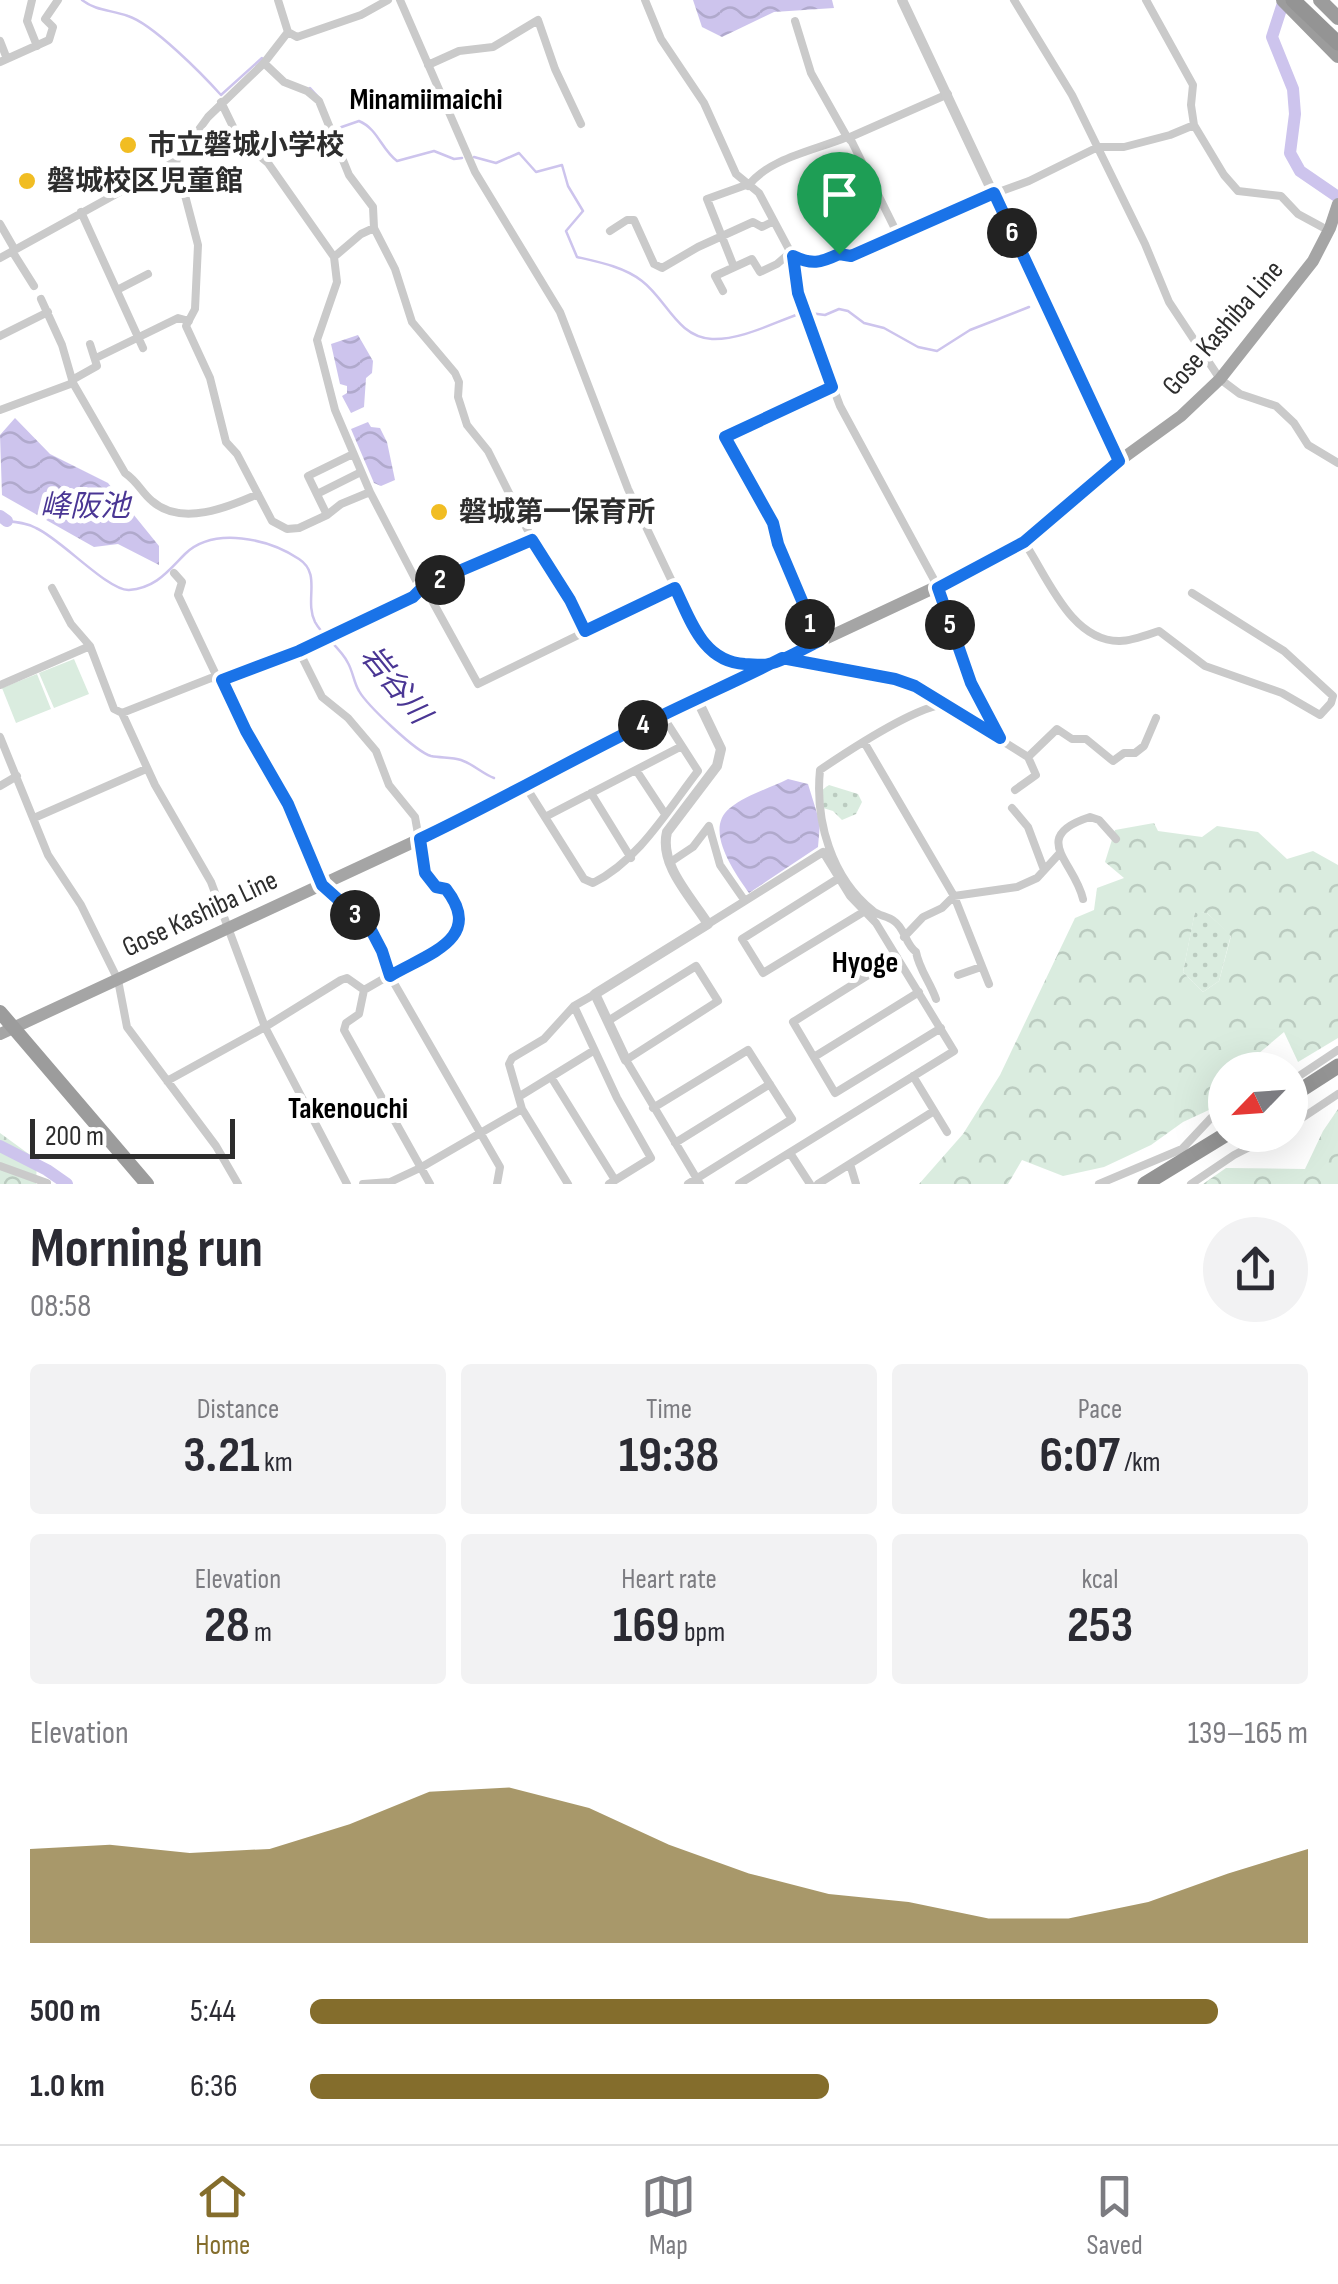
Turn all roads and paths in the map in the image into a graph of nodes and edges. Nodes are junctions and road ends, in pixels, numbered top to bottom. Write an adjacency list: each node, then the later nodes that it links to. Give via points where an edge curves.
1 (32, 0): 19 (street, via 26,22)
2 (40, 0): 13 (street)
3 (278, 0): 16 (street)
4 (388, 0): 16 (street, via 334,26 297,36)
5 (400, 0): 23 (street)
6 (645, 0): 31 (street, via 661,40 694,82)
7 (902, 0): 24 (street)
8 (1014, 0): 29 (street)
9 (1146, 0): 27 (street, via 1193,86)
10 (1282, 0): 20 (highway)
11 (1293, 0): 18 (highway)
12 (1320, 0): 14 (highway)
13 (56, 2): 19 (street, via 45,19 53,26 48,40)
14 (1338, 18)
15 (795, 21): 28 (street, via 811,73)
16 (288, 32): 22 (street)
17 (0, 41): 21 (street)
18 (1338, 44)
19 (37, 46): 21 (street)
20 (1338, 56)
21 (4, 61)
22 (264, 63): 25 (street); 38 (street, via 319,101 349,175 373,207)
23 (428, 65): 26 (street, via 493,46 538,20); 76 (street, via 475,172 560,312 628,490)
24 (948, 94): 28 (street); 32 (street)
25 (221, 102): 30 (street); 44 (street, via 239,138 268,163)
26 (581, 124)
27 (1194, 125): 29 (street, via 1124,147); 37 (street, via 1238,191 1282,196)
28 (847, 138): 31 (street, via 782,162); 40 (street)
29 (1098, 147): 32 (street); 59 (street, via 1169,302)
30 (176, 162): 34 (street); 53 (street, via 198,245 196,309)
31 (747, 186): 35 (street, via 758,192); 41 (street, via 707,200)
32 (994, 193): 40 (street); 64 (street)
33 (1338, 204): 59 (main road, Gose Kashiba Line, via 1312,260)
34 (82, 212): 42 (street); 49 (street)
35 (774, 221): 41 (street, via 753,222); 43 (street)
36 (0, 224): 42 (street)
37 (1322, 227)
38 (374, 228): 44 (street); 71 (street, via 396,269 412,322 455,373 467,425 488,451)
39 (610, 231): 41 (street, via 634,220 662,268)
40 (898, 235): 43 (street, via 820,264)
41 (721, 237): 46 (street)
42 (13, 251): 45 (street); 48 (street)
43 (792, 254): 46 (street, via 760,272 752,258); 61 (street, via 798,293)
44 (334, 257): 63 (street, via 338,282 317,340)
45 (0, 258)
46 (734, 267): 50 (street, via 714,276)
47 (148, 274): 49 (street)
48 (34, 286)
49 (117, 290): 55 (street)
50 (723, 291)
51 (41, 299): 52 (street)
52 (48, 312): 54 (street); 60 (street)
53 (189, 321): 55 (street, via 178,318); 68 (street, via 226,442)
54 (0, 336)
55 (138, 338): 57 (street); 58 (street)
56 (90, 344): 58 (street)
57 (143, 348)
58 (96, 358): 60 (street, via 94,371)
59 (1220, 379): 64 (main road, Gose Kashiba Line); 65 (street, via 1276,406 1308,445)
60 (73, 382): 62 (street); 68 (street, via 124,473 152,502 202,515)
61 (832, 387): 77 (street); 80 (street, via 725,437 773,523)
62 (0, 410)
63 (352, 454): 66 (street); 69 (street, via 308,476)
64 (1119, 461): 72 (main road, Gose Kashiba Line)
65 (1338, 463)
66 (361, 472): 67 (street); 69 (street)
67 (370, 492): 70 (street); 75 (street)
68 (258, 494): 70 (street, via 279,527 299,528)
69 (317, 494): 70 (street)
70 (327, 515)
71 (532, 540): 75 (street); 79 (street)
72 (1024, 542): 77 (main road, Gose Kashiba Line); 78 (street, via 1086,630 1116,641 1159,631 1204,666 1282,694 1313,713 1320,715 1331,703 1333,696 1284,651)
73 (174, 573): 84 (street)
74 (52, 588): 81 (street)
75 (422, 588): 79 (street, via 478,684); 82 (street)
76 (675, 588): 79 (street); 83 (street, via 709,650 735,663)
77 (938, 588): 80 (main road, Gose Kashiba Line); 92 (street, via 971,683)
78 (1192, 594)
79 (585, 631)
80 (819, 641): 83 (main road, Gose Kashiba Line)
81 (90, 646): 85 (street); 88 (street, via 114,709)
82 (299, 651): 84 (street); 107 (street, via 322,697 376,751 389,785 415,817)
83 (776, 661): 86 (main road, Gose Kashiba Line); 87 (street, via 895,679)
84 (219, 679): 88 (street); 114 (street, via 288,804)
85 (0, 685)
86 (697, 699): 89 (main road, Gose Kashiba Line); 111 (street, via 720,756 667,832)
87 (944, 704): 92 (street); 93 (street)
88 (122, 713): 96 (street)
89 (662, 715): 94 (street); 100 (main road, Gose Kashiba Line)
90 (1156, 718): 95 (street, via 1144,746 1114,760 1086,739 1057,729)
91 (0, 737): 98 (street)
92 (1000, 738): 95 (street)
93 (864, 742): 115 (street); 121 (street, via 820,770 817,799 826,846 860,899 897,923)
94 (682, 746): 97 (street); 104 (street, via 698,771)
95 (1028, 757): 101 (street, via 1036,775)
96 (146, 769): 106 (street); 120 (street, via 211,882)
97 (636, 770): 102 (street); 104 (street)
98 (17, 776): 99 (street); 106 (street)
99 (0, 786)
100 (526, 787): 105 (street); 107 (main road, Gose Kashiba Line)
101 (1016, 790)
102 (590, 793): 105 (street); 110 (street)
103 (1012, 808): 112 (street, via 1036,840)
104 (665, 814): 110 (street)
105 (545, 816): 110 (street, via 584,879 593,882)
106 (34, 818): 126 (street, via 48,856 81,904)
107 (420, 839): 114 (main road, Gose Kashiba Line); 125 (street, via 425,873 455,900 461,922 456,937)
108 (1116, 839): 109 (street, via 1090,816 1067,826)
109 (1058, 854): 112 (street); 116 (street, via 1077,876)
110 (631, 858)
111 (669, 864): 117 (street, via 708,826 720,864); 119 (street)
112 (1043, 868): 115 (street, via 1017,887)
113 (839, 878): 117 (street, via 823,852); 118 (street); 118 (street, via 742,939 763,973)
114 (322, 885): 120 (main road, Gose Kashiba Line); 125 (street, via 370,928)
115 (954, 896): 121 (street); 123 (street)
116 (1083, 899)
117 (745, 901): 119 (street)
118 (865, 911): 122 (street)
119 (708, 924): 130 (street)
120 (228, 928): 126 (main road, Gose Kashiba Line); 135 (street)
121 (904, 936): 131 (street)
122 (898, 957): 129 (street); 140 (street, via 793,1022)
123 (981, 967): 124 (street); 127 (street)
124 (958, 975)
125 (390, 976): 128 (street); 158 (street)
126 (118, 980): 137 (main road, Gose Kashiba Line); 147 (street, via 127,1027)
127 (989, 984)
128 (364, 990): 135 (street, via 341,980); 166 (street, via 359,1014 344,1030)
129 (919, 992): 136 (street); 140 (street)
130 (595, 994): 132 (street); 134 (street)
131 (936, 999)
132 (574, 1006): 139 (street); 152 (street, via 544,1039 512,1058)
133 (0, 1012): 137 (highway)
134 (608, 1021): 141 (street); 141 (street, via 696,966 718,1000)
135 (266, 1027): 147 (street); 169 (street)
136 (941, 1028): 140 (street, via 835,1093); 145 (street, via 954,1051)
137 (7, 1031): 171 (highway)
138 (1338, 1050): 143 (street)
139 (593, 1051): 146 (street); 167 (street, via 651,1158)
140 (814, 1057)
141 (626, 1060): 153 (street)
142 (1338, 1066): 149 (highway)
143 (1308, 1070)
144 (1338, 1074): 150 (highway)
145 (913, 1076): 155 (street); 162 (street)
146 (551, 1077): 152 (street); 167 (street)
147 (167, 1082): 172 (street)
148 (770, 1084): 153 (street, via 748,1050); 160 (street); 168 (street, via 792,1118)
149 (1308, 1086)
150 (1308, 1089)
151 (1338, 1094): 156 (street)
152 (520, 1096): 154 (street)
153 (653, 1108): 160 (street)
154 (522, 1109): 158 (street); 176 (street)
155 (934, 1111): 159 (street); 164 (street)
156 (1308, 1114)
157 (1208, 1121): 181 (street, via 1182,1148)
158 (480, 1132): 166 (street); 175 (street, via 500,1167)
159 (946, 1132)
160 (675, 1143): 168 (street)
161 (1208, 1144): 182 (highway)
162 (790, 1152): 177 (street); 178 (street)
163 (1238, 1152): 183 (street)
164 (850, 1164): 179 (street); 180 (street)
165 (0, 1166): 170 (street)
166 (420, 1168): 173 (street, via 390,1182); 174 (street)
167 (612, 1182)
168 (695, 1182)
169 (343, 1183)
170 (47, 1184)
171 (147, 1184)
172 (238, 1184)
173 (362, 1184)
174 (430, 1184)
175 (497, 1184)
176 (568, 1184)
177 (739, 1184)
178 (810, 1184)
179 (818, 1184)
180 (856, 1184)
181 (1099, 1184)
182 (1145, 1184)
183 (1192, 1184)

